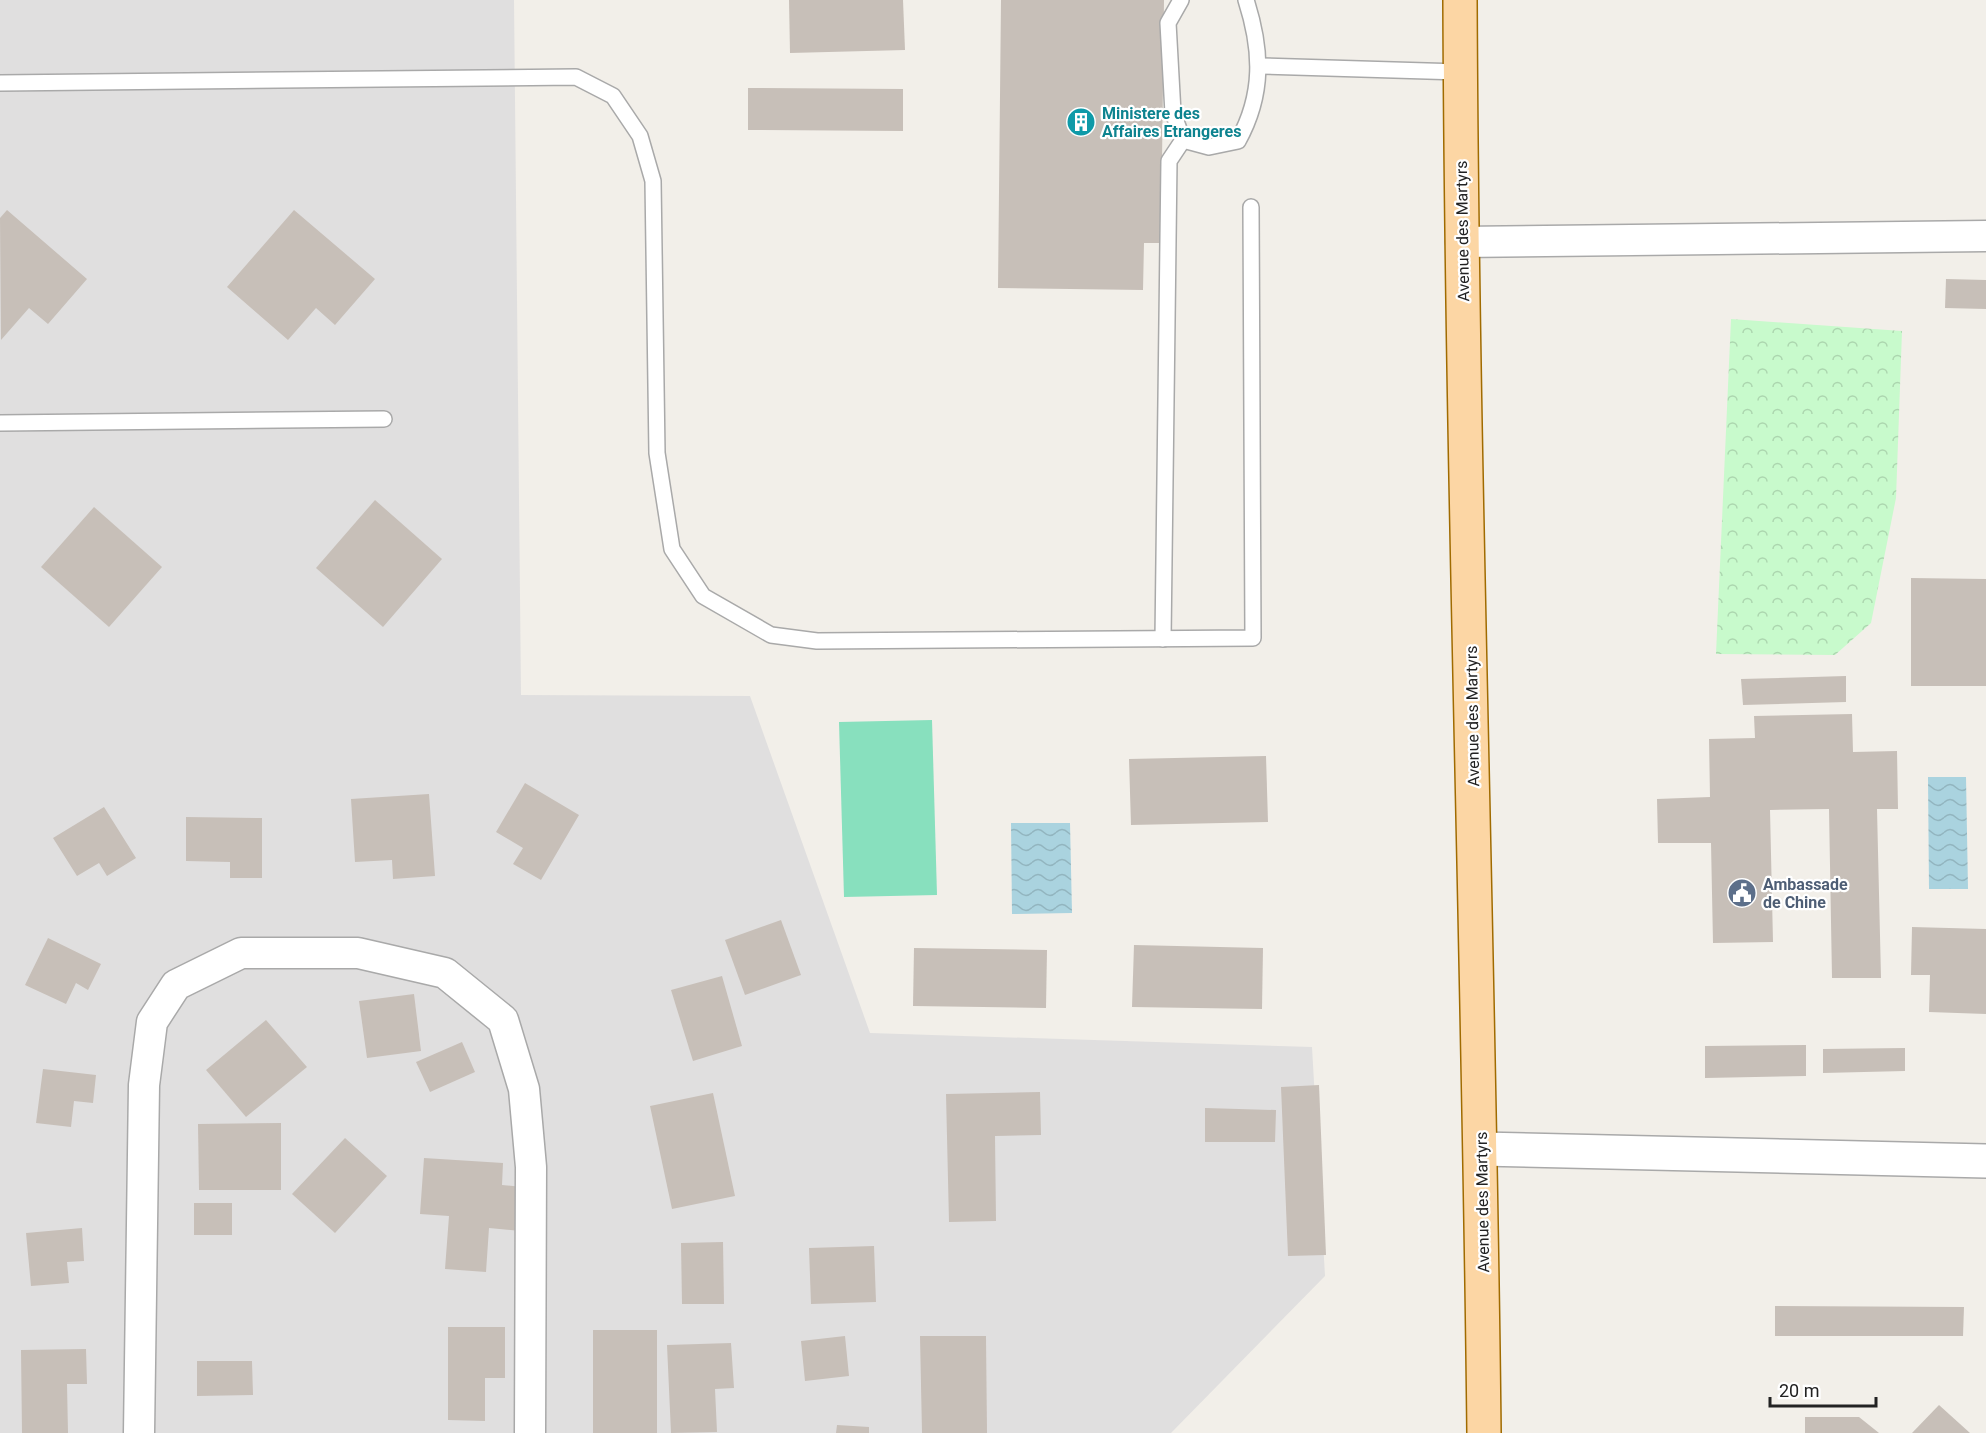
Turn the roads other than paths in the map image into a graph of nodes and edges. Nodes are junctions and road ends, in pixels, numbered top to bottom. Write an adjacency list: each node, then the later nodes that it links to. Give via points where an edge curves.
1 (1180, 0): 7 (lane, via 1168,23 1173,113)
2 (1246, 0): 4 (lane)
3 (1460, 0): 5 (main road, Avenue des Martyrs)
4 (1260, 66): 5 (lane); 7 (lane, via 1248,124 1238,141 1209,147)
5 (1460, 72): 10 (main road, Avenue des Martyrs)
6 (0, 83): 13 (lane, via 576,76 613,96 640,136 653,181 657,453 672,549 703,596 771,636 818,641)
7 (1184, 140): 13 (lane, via 1169,161)
8 (1251, 207): 13 (lane, via 1253,638)
9 (1986, 236): 10 (street)
10 (1461, 242): 14 (main road, Avenue des Martyrs)
11 (384, 419): 12 (lane)
12 (0, 423)
13 (1163, 639)
14 (1481, 1149): 15 (street); 18 (main road, Avenue des Martyrs)
15 (1986, 1161)
16 (139, 1433): 17 (street, via 144,1085 152,1022 176,985 241,953 358,953 445,973 503,1020 524,1089 531,1167)
17 (530, 1433)
18 (1484, 1433)

